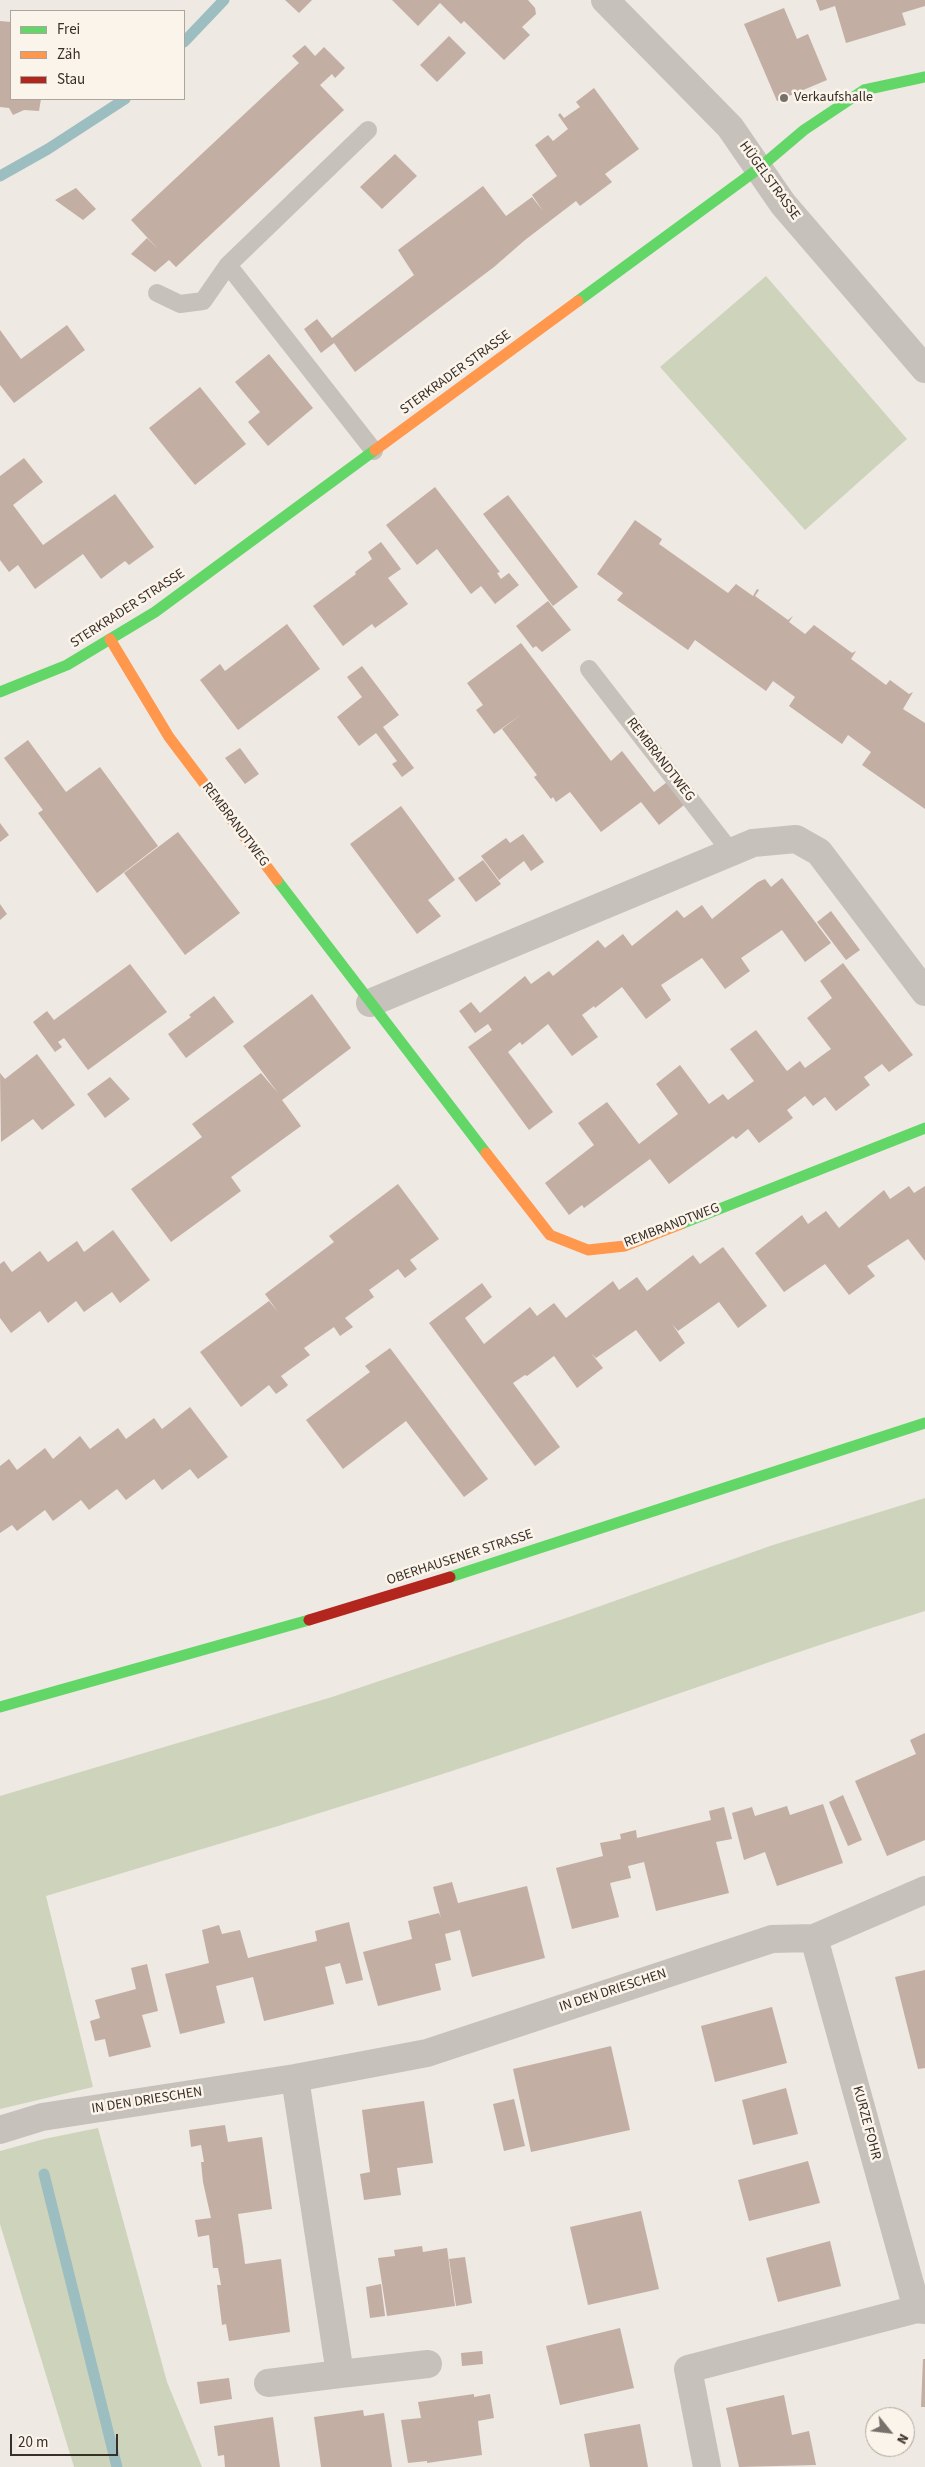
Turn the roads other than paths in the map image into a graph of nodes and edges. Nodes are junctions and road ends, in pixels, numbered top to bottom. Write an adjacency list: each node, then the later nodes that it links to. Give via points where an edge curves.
1 (605, 0): 4 (street, HÜGELSTRASSE, via 730,127)
2 (925, 77): 4 (street, STERKRADER STRASSE, via 864,90 804,130)
3 (368, 130): 5 (lane)
4 (758, 169): 7 (street, HÜGELSTRASSE, via 783,204); 8 (street, STERKRADER STRASSE)
5 (228, 265): 6 (lane, via 203,301 180,304); 8 (lane)
6 (157, 293)
7 (925, 369)
8 (374, 451): 9 (street, STERKRADER STRASSE, via 155,612)
9 (110, 639): 11 (street, STERKRADER STRASSE, via 67,666); 14 (street, REMBRANDTWEG, via 169,738)
10 (589, 669): 12 (lane, REMBRANDTWEG)
11 (0, 692)
12 (731, 852): 13 (street, via 753,843 796,839 819,852); 14 (street)
13 (925, 992)
14 (370, 1003): 15 (street, REMBRANDTWEG, via 550,1235 588,1250 625,1246)
15 (925, 1128)
16 (925, 1423): 17 (street, OBERHAUSENER STRASSE, via 387,1598)
17 (0, 1707)
18 (925, 1890): 19 (street, IN DEN DRIESCHEN)
19 (814, 1938): 20 (street, IN DEN DRIESCHEN, via 772,1939 427,2053); 22 (street, KURZE FOHR)
20 (295, 2078): 21 (street, IN DEN DRIESCHEN, via 42,2117); 24 (street)
21 (0, 2130)
22 (921, 2309): 26 (street, KURZE FOHR, via 688,2369)
23 (428, 2364): 24 (street)
24 (340, 2374): 25 (street)
25 (268, 2383)
26 (707, 2467)

